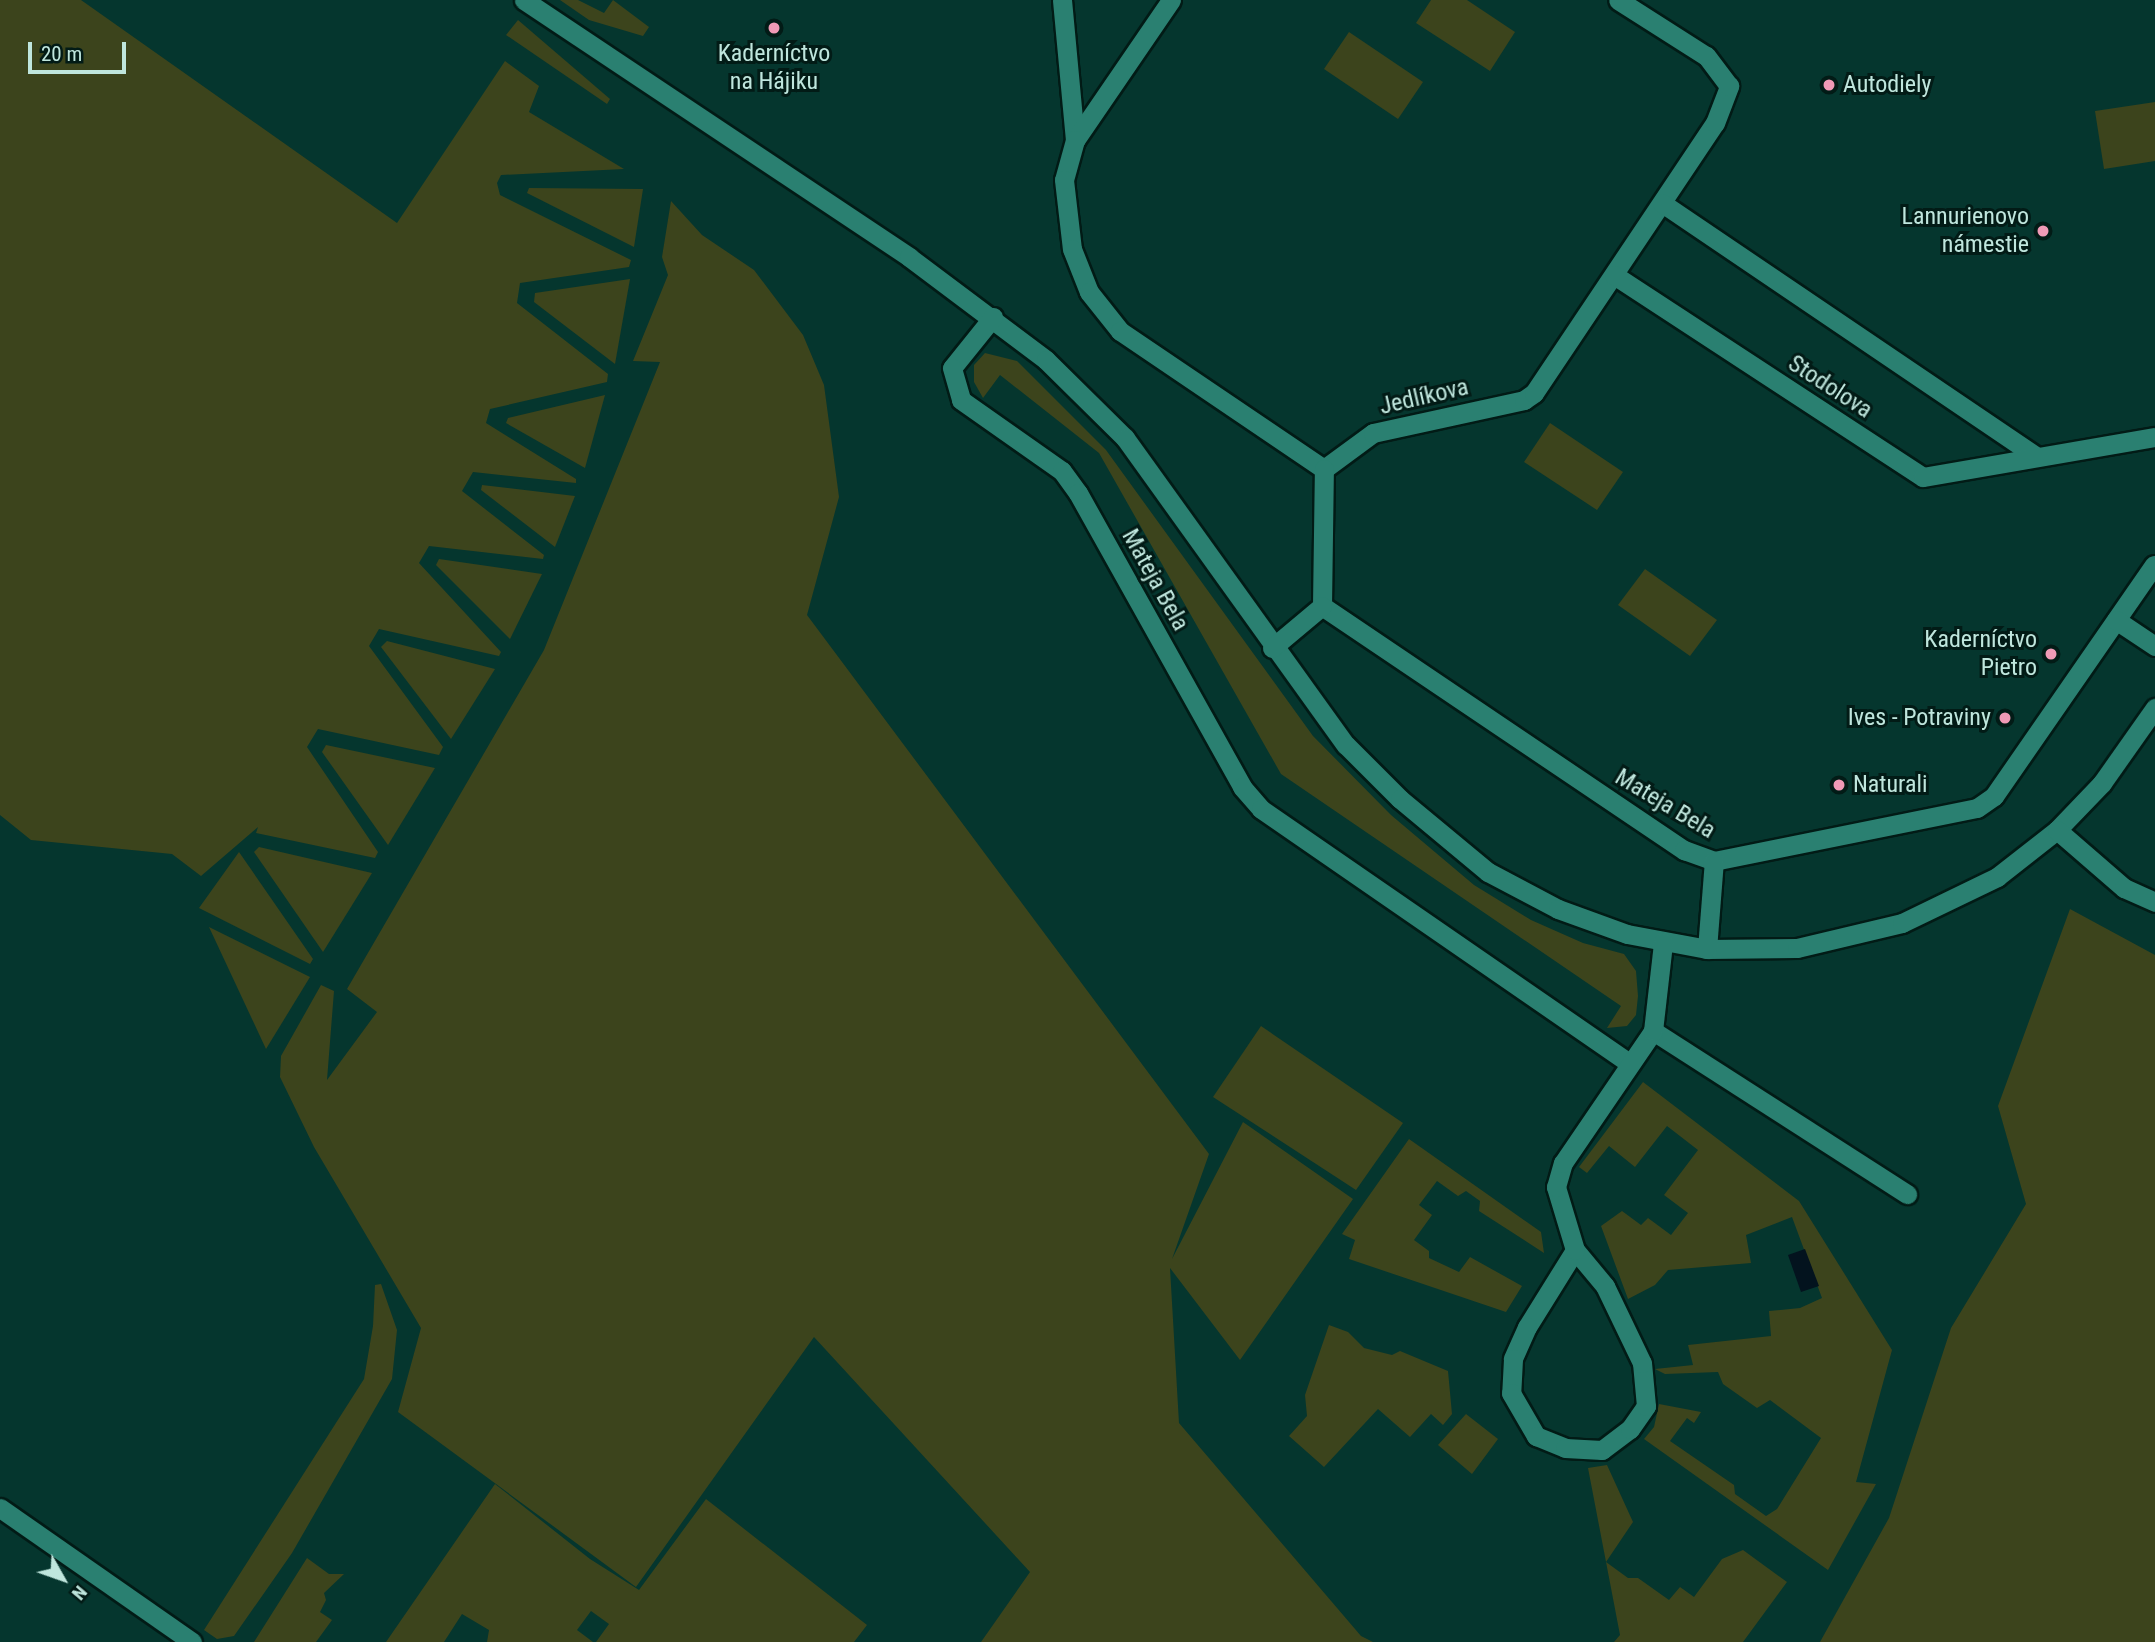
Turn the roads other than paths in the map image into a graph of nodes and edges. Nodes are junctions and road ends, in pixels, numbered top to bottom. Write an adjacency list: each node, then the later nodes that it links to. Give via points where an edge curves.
1 (524, 0): 8 (street)
2 (1062, 0): 5 (street)
3 (1171, 0): 5 (street)
4 (1618, 0): 6 (street, Jedlíkova, via 1706,56 1730,86 1715,123)
5 (1075, 140): 11 (street, via 1064,180 1065,214 1072,249 1099,308 1121,331)
6 (1662, 203): 7 (street, Jedlíkova); 10 (street)
7 (1614, 275): 10 (street, Stodolova, via 1923,477); 11 (street, Jedlíkova, via 1524,400 1373,433)
8 (993, 317): 16 (street, via 1046,360 1125,438); 24 (street, Mateja Bela, via 952,368 961,400 1062,471 1242,786 1261,809)
9 (2155, 437): 10 (street, Stodolova)
10 (2035, 456)
11 (1324, 469): 13 (street)
12 (2154, 565): 14 (street, Mateja Bela)
13 (1322, 606): 16 (street); 19 (street, Mateja Bela, via 1684,850)
14 (2116, 620): 15 (street); 19 (street, Mateja Bela, via 2007,784 1977,808)
15 (2155, 646)
16 (1272, 648): 21 (street, via 1346,745 1399,799 1488,872 1587,921)
17 (2155, 708): 18 (street, via 2102,783)
18 (2057, 830): 20 (street, via 2124,888); 22 (street, via 1997,877 1902,923 1797,948)
19 (1714, 861): 22 (street)
20 (2155, 902)
21 (1663, 943): 22 (street); 23 (street)
22 (1707, 950)
23 (1653, 1031): 24 (street); 25 (street)
24 (1629, 1063): 26 (street, via 1563,1163 1556,1186)
25 (1907, 1194)
26 (1575, 1250): 26 (street, via 1605,1286 1642,1363 1646,1406 1630,1429 1602,1450 1565,1448 1536,1436 1511,1393 1513,1359 1527,1327)
27 (0, 1508): 28 (street)
28 (192, 1642)

